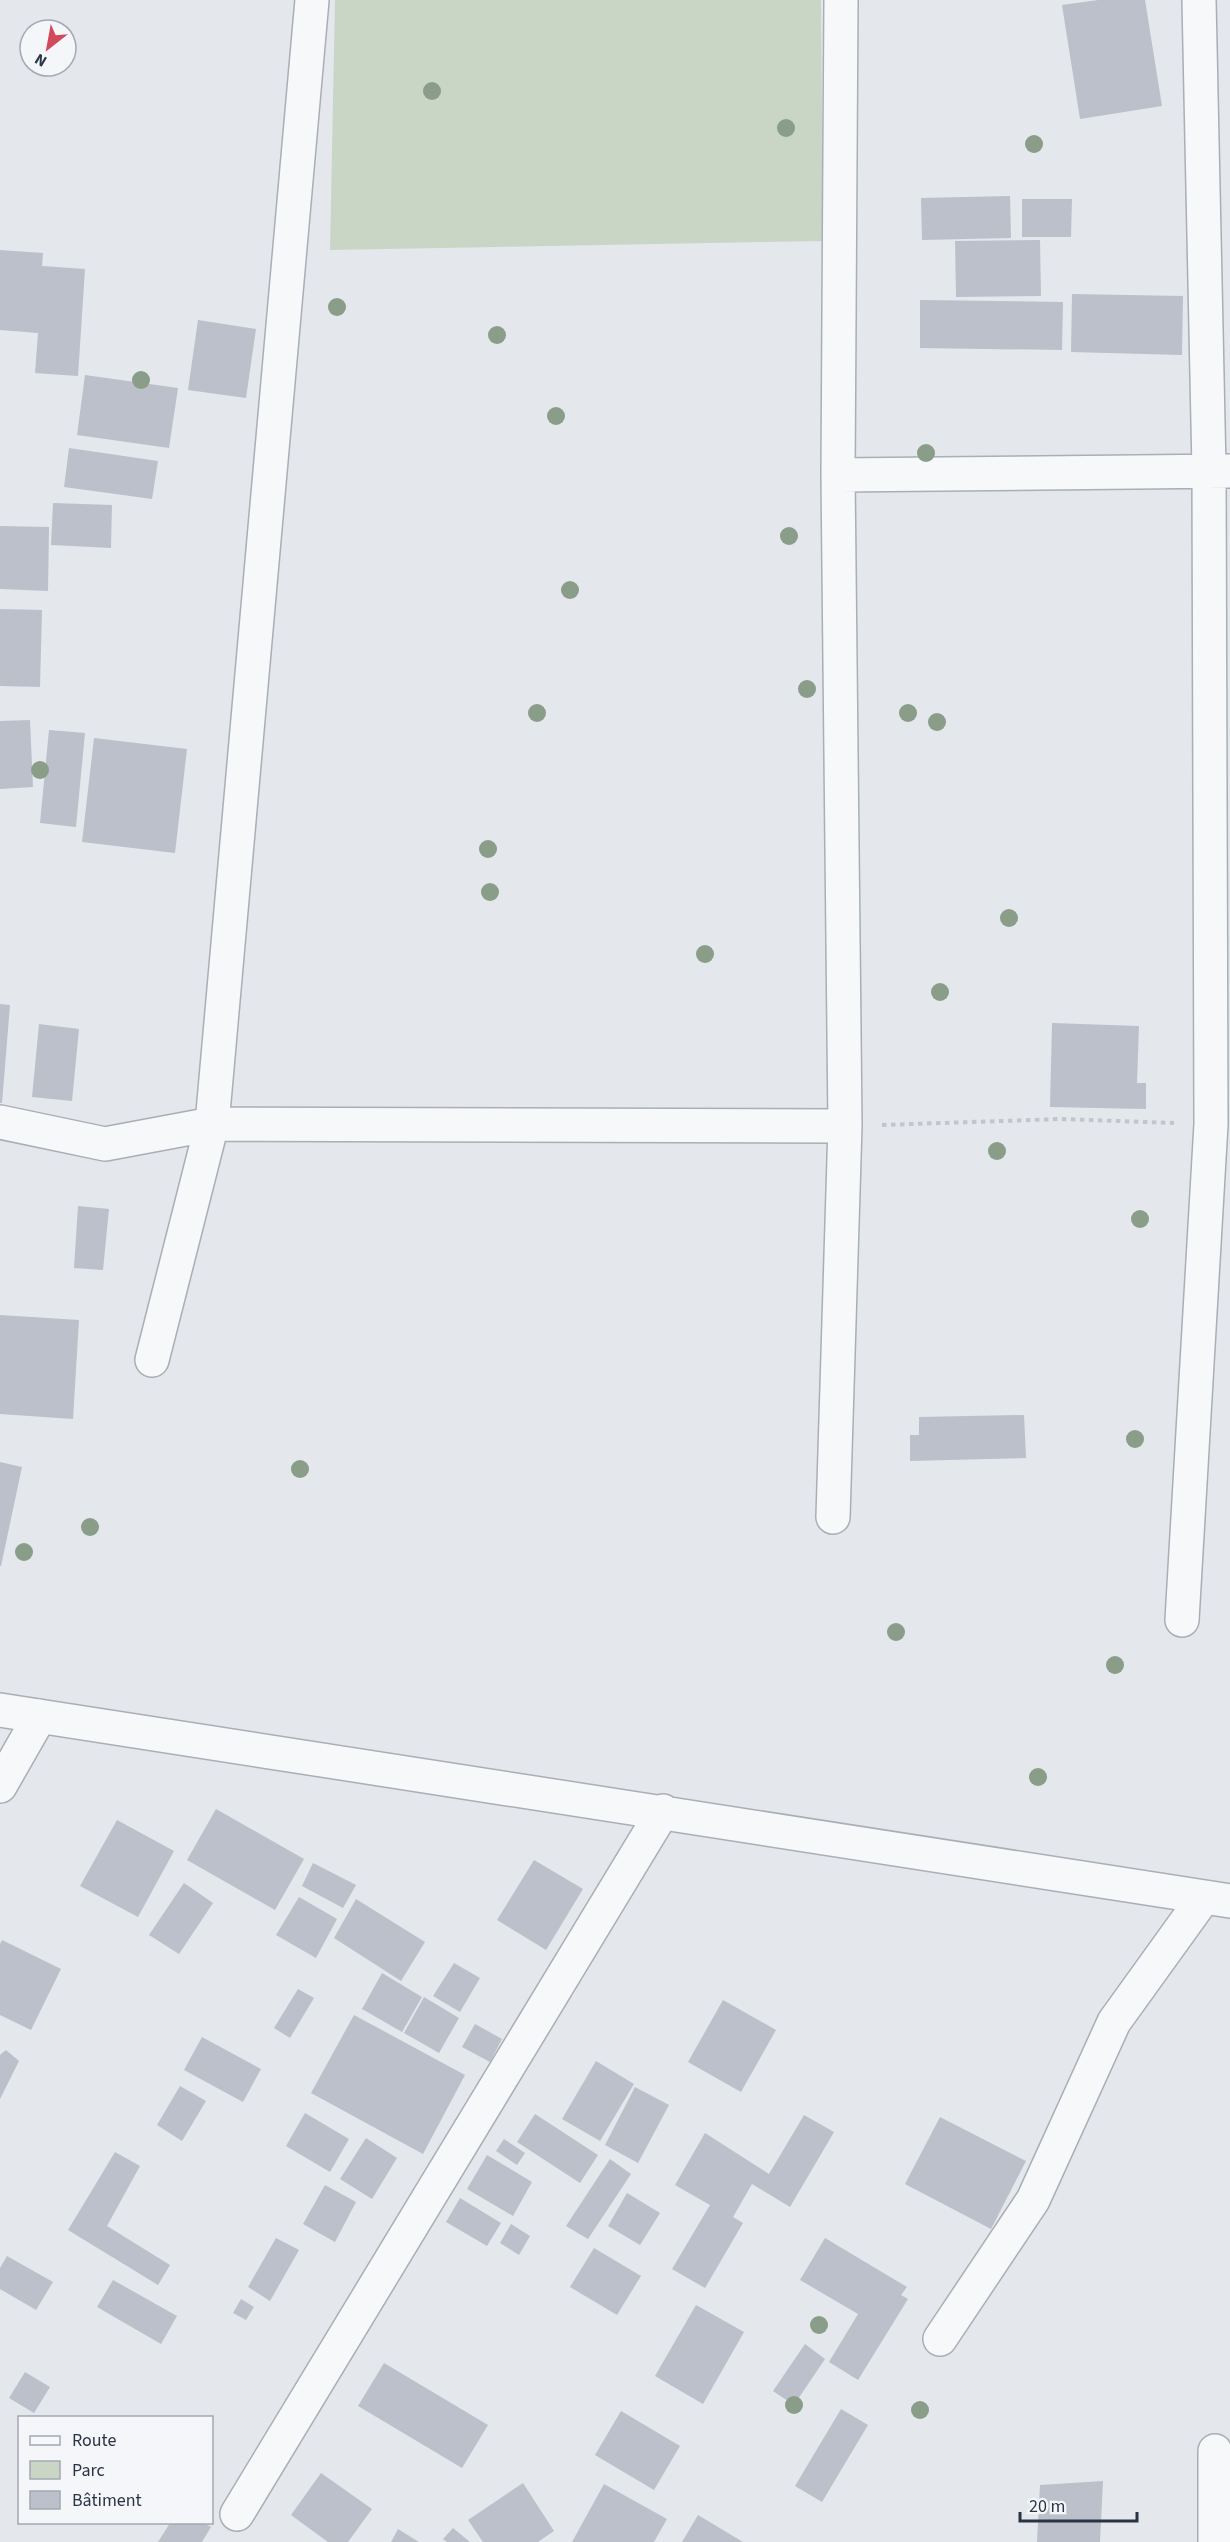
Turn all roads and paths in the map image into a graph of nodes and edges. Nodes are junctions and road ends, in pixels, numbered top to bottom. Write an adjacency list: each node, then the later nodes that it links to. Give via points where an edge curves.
1 (312, 0): 7 (street)
2 (841, 0): 5 (street)
3 (1199, 0): 4 (street)
4 (1220, 470): 5 (street); 8 (street)
5 (838, 475): 9 (street)
6 (0, 1122): 7 (street, via 105,1144)
7 (212, 1124): 9 (street); 10 (street)
8 (1220, 1125): 9 (path, via 1060,1119); 12 (street)
9 (845, 1126): 11 (street)
10 (152, 1360)
11 (833, 1517)
12 (1182, 1620)
13 (0, 1710): 14 (street)
14 (40, 1716): 15 (street); 16 (street)
15 (0, 1786)
16 (663, 1811): 17 (street); 20 (street)
17 (1217, 1899): 18 (street, via 1114,2022 1033,2200)
18 (940, 2339)
19 (1215, 2451): 21 (street)
20 (237, 2514)
21 (1215, 2542)

